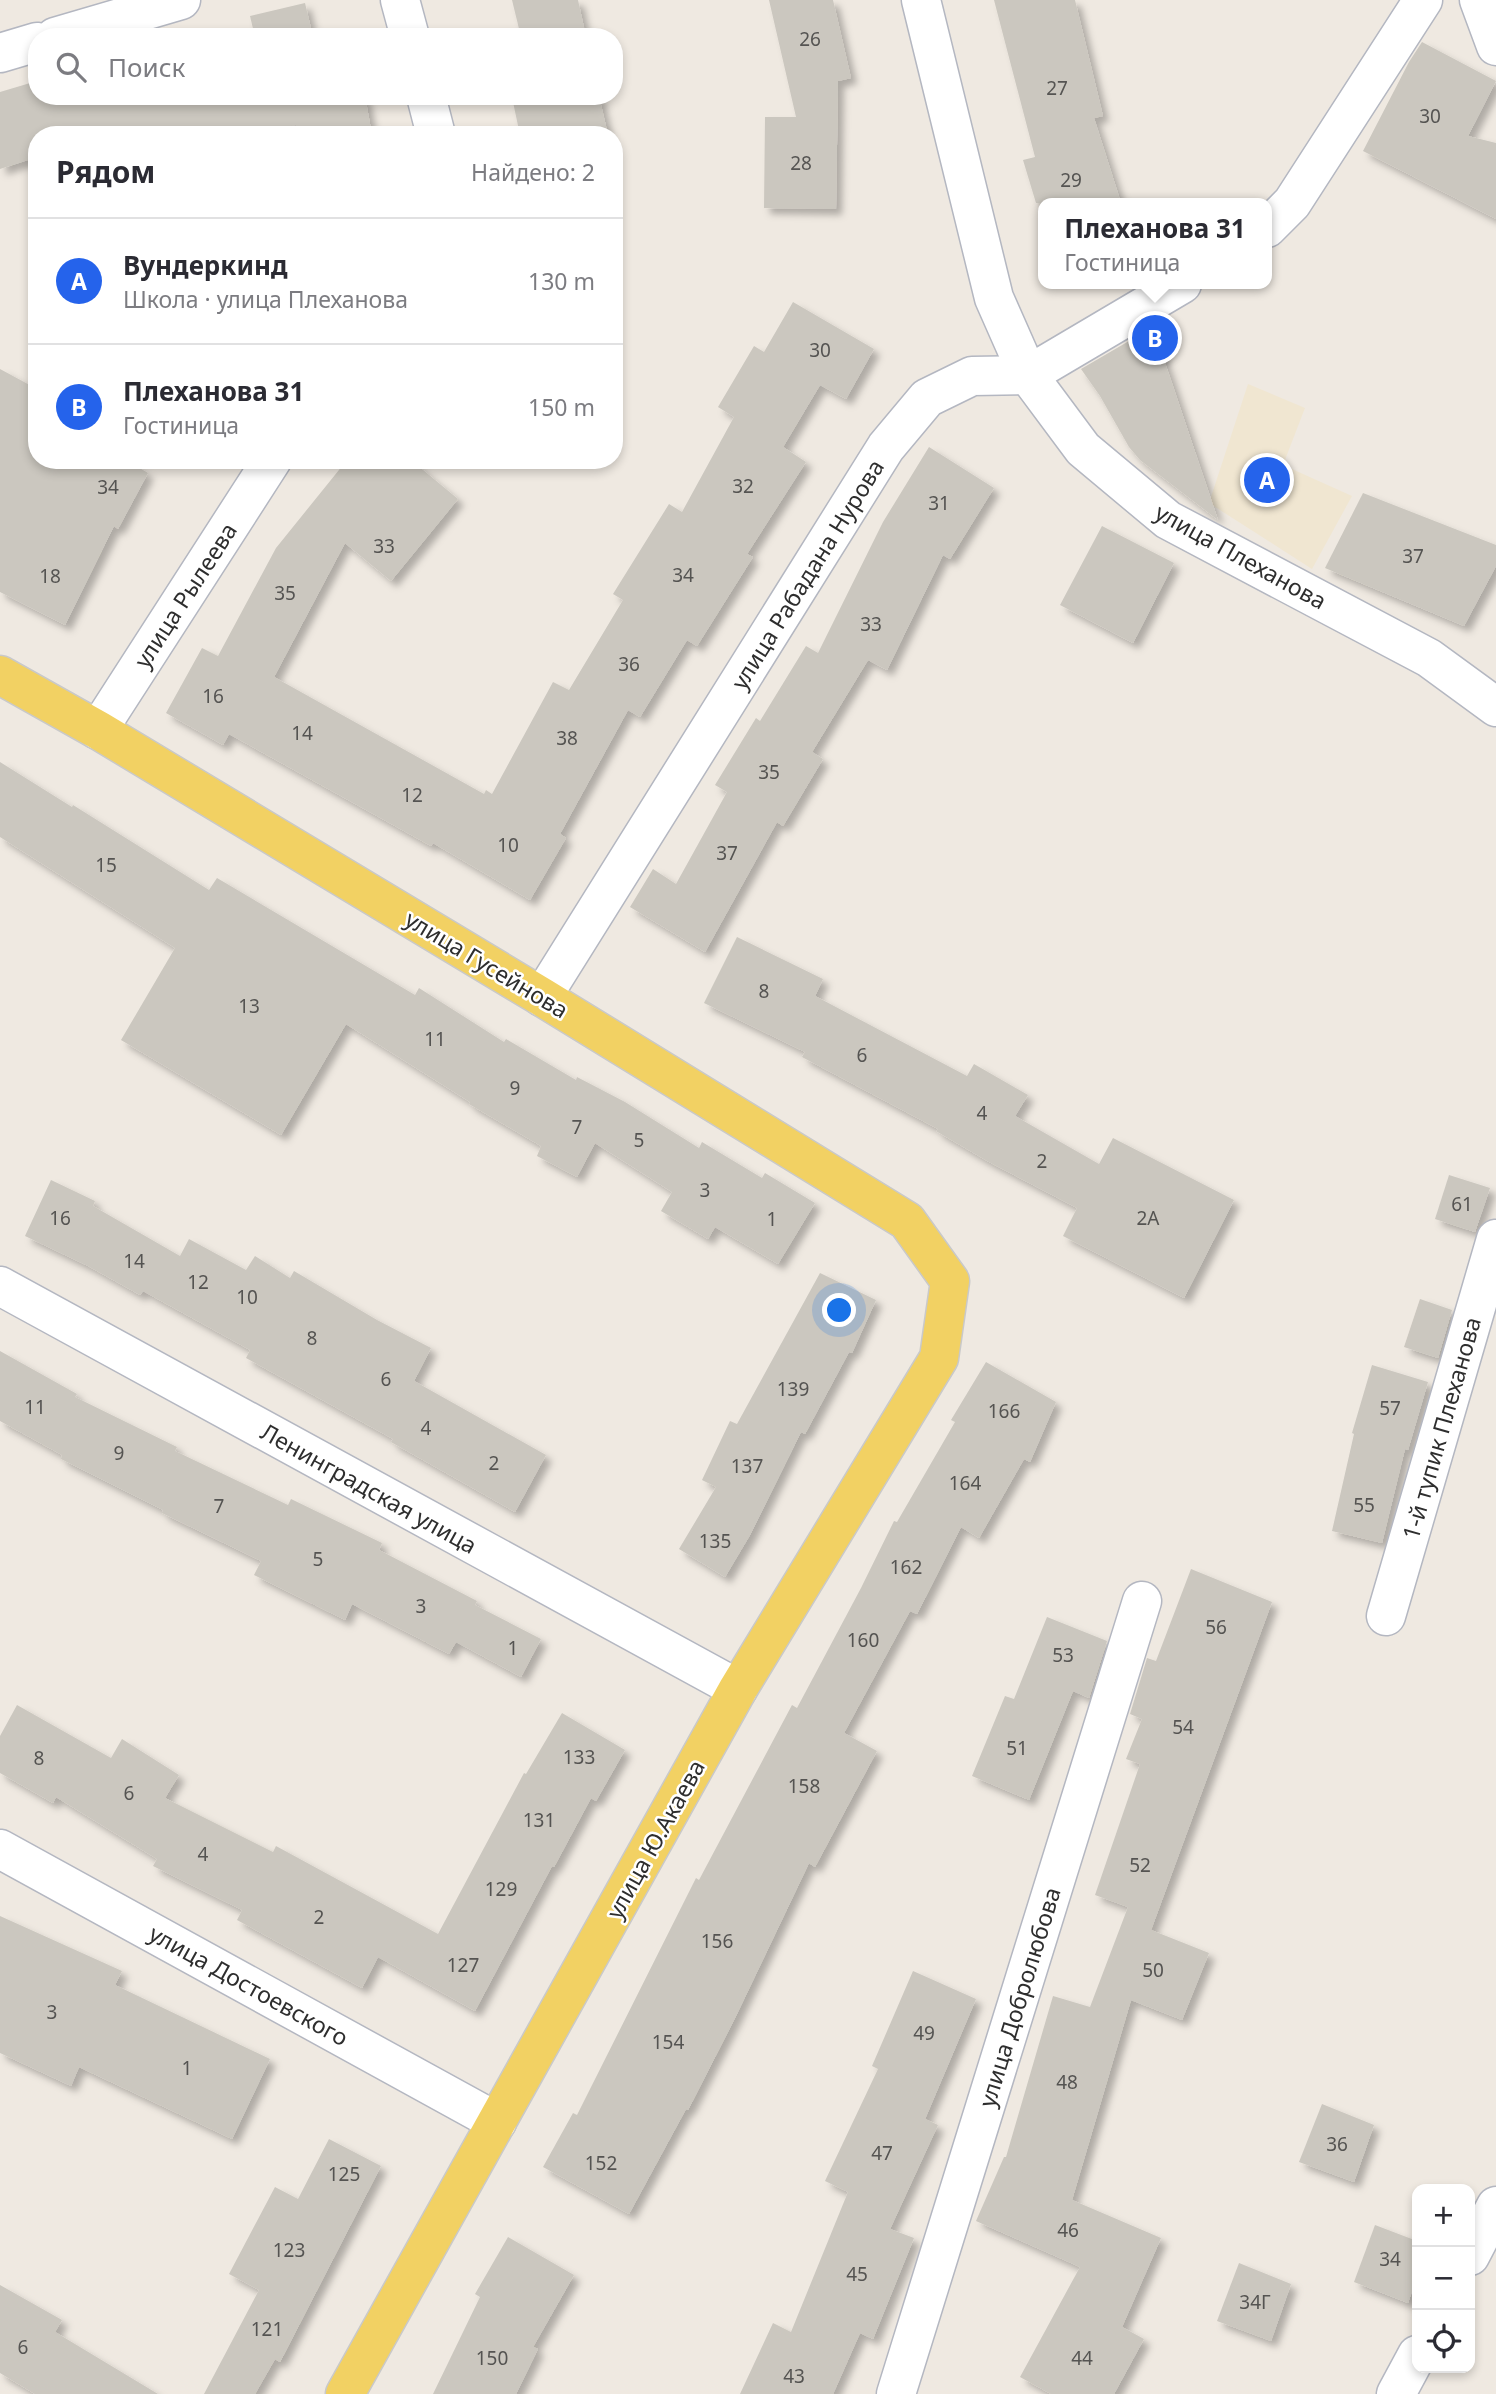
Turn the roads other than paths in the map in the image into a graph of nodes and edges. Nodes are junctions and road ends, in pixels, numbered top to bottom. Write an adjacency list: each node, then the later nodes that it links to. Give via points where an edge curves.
1 (181, 0): 6 (street)
2 (400, 0): 7 (street)
3 (921, 0): 15 (street, улица Плеханова, via 993,298)
4 (1423, 0): 13 (street, via 1292,203)
5 (1479, 0): 9 (street)
6 (86, 28)
7 (408, 28)
8 (28, 45): 10 (street)
9 (1496, 46)
10 (0, 53)
11 (428, 105): 12 (street)
12 (434, 126)
13 (1272, 223)
14 (1174, 289): 15 (street, улица Рабадана Нурова)
15 (1028, 375): 18 (street, улица Плеханова, via 1083,449 1168,520 1429,658); 20 (street, улица Рабадана Нурова, via 972,376 927,398 886,447)
16 (266, 469): 19 (street, улица Рылеева)
17 (0, 675): 19 (main road, улица Гусейнова)
18 (1496, 707)
19 (99, 730): 20 (main road, улица Гусейнова)
20 (542, 997): 22 (main road, улица Гусейнова, via 907,1221)
21 (1496, 1239): 25 (street, 1-й тупик Плеханова)
22 (950, 1281): 26 (main road, улица Ю.Акаева, via 939,1357)
23 (0, 1286): 26 (street, Ленинградская улица)
24 (1142, 1601): 33 (street, улица Добролюбова)
25 (1387, 1616)
26 (738, 1689): 28 (main road, улица Ю.Акаева)
27 (0, 1849): 28 (street, улица Достоевского)
28 (497, 2122): 32 (main road, улица Ю.Акаева)
29 (1496, 2206): 30 (street)
30 (1475, 2247)
31 (1412, 2364): 34 (street)
32 (345, 2394)
33 (897, 2394)
34 (1396, 2394)

